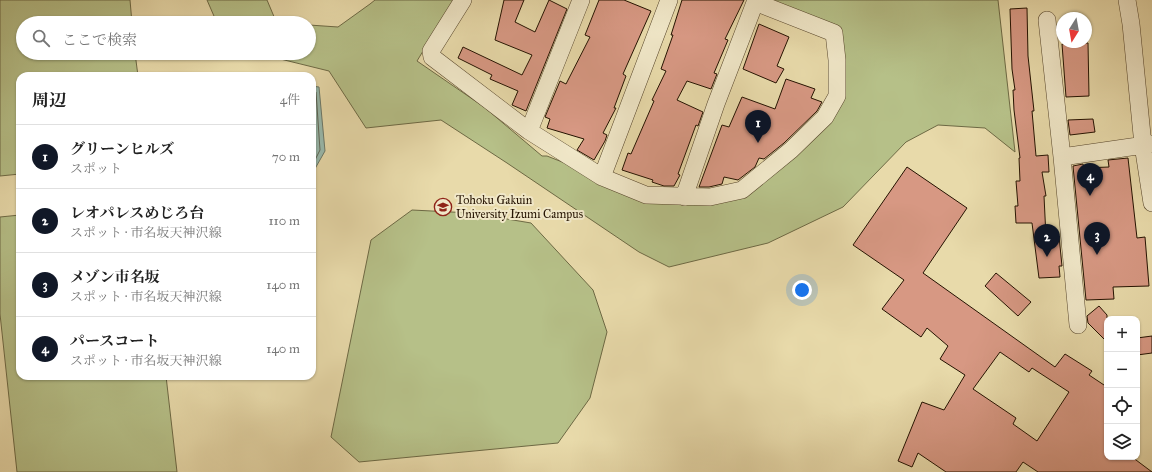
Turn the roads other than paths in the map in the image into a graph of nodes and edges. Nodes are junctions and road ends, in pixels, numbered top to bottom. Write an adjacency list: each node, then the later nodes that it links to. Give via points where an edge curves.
1 (463, 0): 7 (street, via 431,51 432,57)
2 (581, 0): 7 (street)
3 (669, 0): 10 (street)
4 (1127, 0): 8 (street)
5 (755, 1): 11 (street); 11 (street, via 834,33 837,96 825,116 791,150 742,190 710,197)
6 (1047, 20): 9 (street)
7 (529, 131): 10 (street)
8 (1148, 145): 9 (street); 12 (street)
9 (1062, 157): 13 (street)
10 (602, 177): 11 (street, via 646,195)
11 (684, 197)
12 (1152, 203)
13 (1078, 325)

